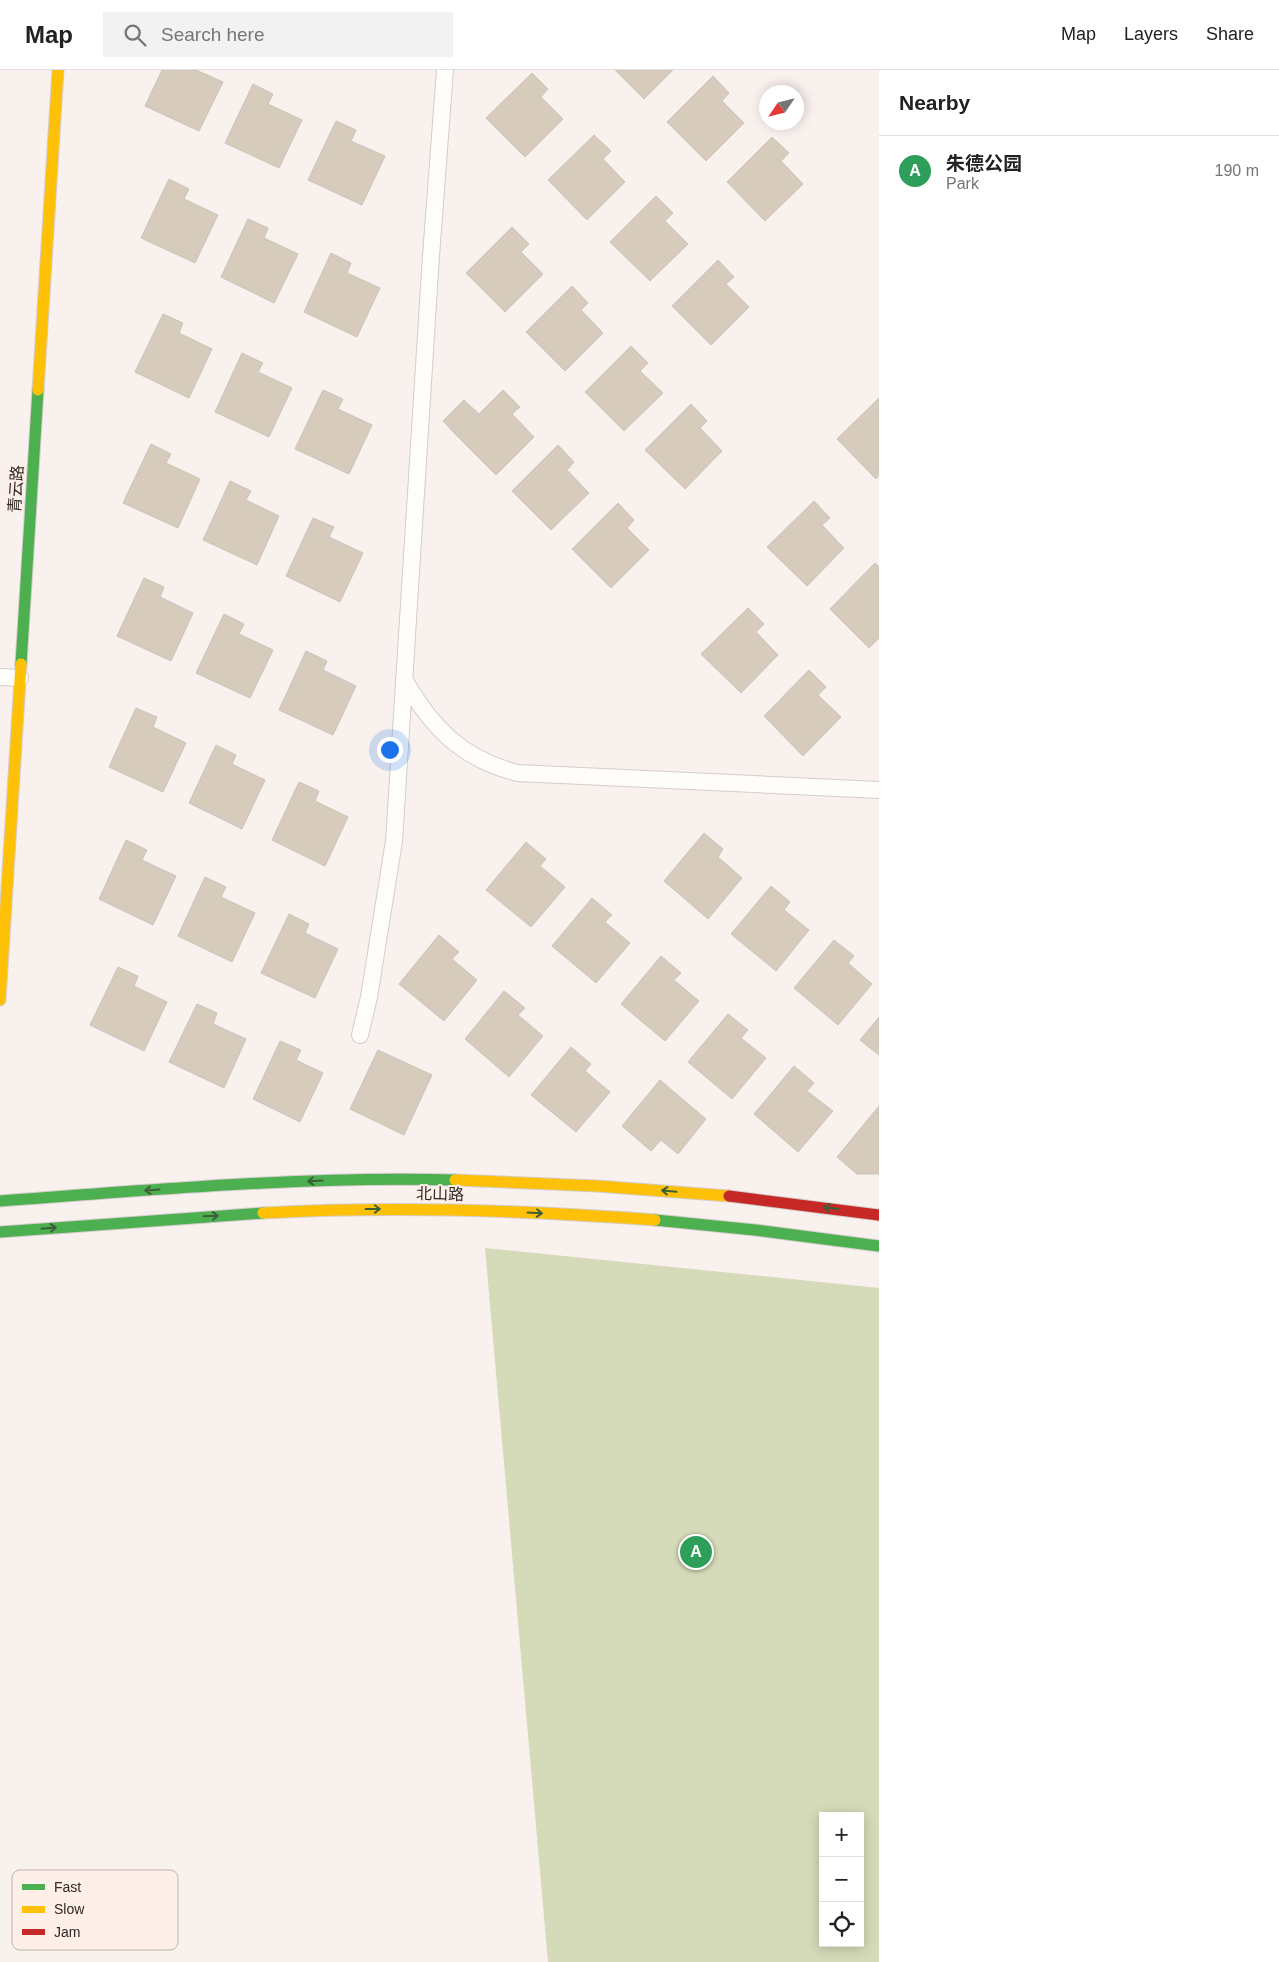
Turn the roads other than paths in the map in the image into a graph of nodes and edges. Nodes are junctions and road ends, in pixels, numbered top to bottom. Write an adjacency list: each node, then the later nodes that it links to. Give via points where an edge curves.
1 (58, 70): 4 (street, 青云路)
2 (445, 70): 5 (lane)
3 (0, 676): 4 (lane)
4 (20, 678): 7 (street, 青云路)
5 (404, 678): 6 (lane, via 418,704 437,727 466,752 496,768 518,773); 8 (lane, via 394,841)
6 (879, 790)
7 (0, 1000)
8 (360, 1035)
9 (0, 1202): 10 (street, 北山路, one-way to 9, via 742,1198 493,1180 368,1179 182,1187)
10 (879, 1215)
11 (0, 1232): 12 (street, 北山路, one-way to 12, via 184,1217 368,1209 492,1210 730,1226)
12 (879, 1246)

